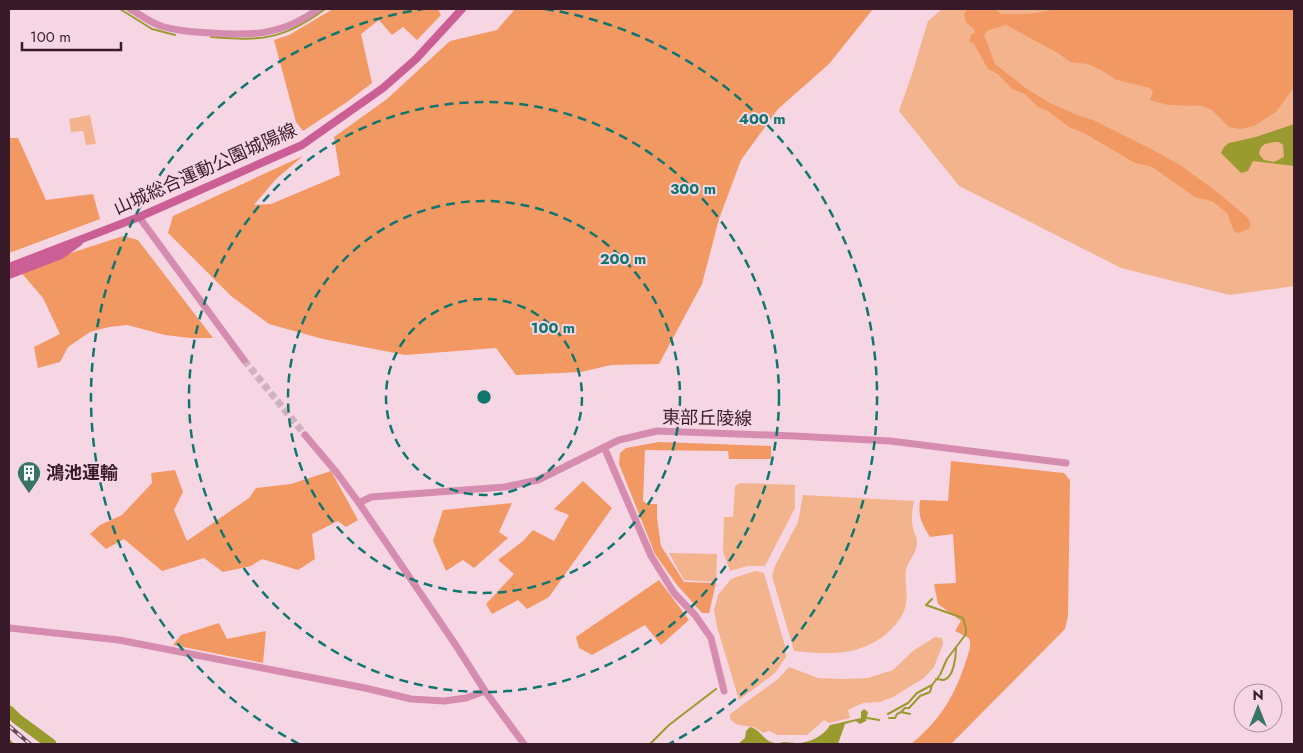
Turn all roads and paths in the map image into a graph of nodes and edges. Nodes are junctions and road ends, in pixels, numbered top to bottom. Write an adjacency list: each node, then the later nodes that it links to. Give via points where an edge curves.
1 (130, 9): 2 (street, via 159,26 243,35 288,27)
2 (318, 9)
3 (462, 9): 4 (main road, 山城総合運動公園城陽線, via 416,59 383,88 302,145)
4 (139, 217): 5 (main road, 山城総合運動公園城陽線); 8 (street)
5 (84, 238): 6 (main road, 山城総合運動公園城陽線); 7 (main road, via 50,260)
6 (9, 267)
7 (9, 275)
8 (244, 360)
9 (305, 435): 12 (street)
10 (604, 447): 11 (street, 東部丘陵線, via 657,431 890,441); 12 (street, 東部丘陵線, via 549,476 527,483 371,497); 15 (street, via 651,556 674,593 695,614 711,638)
11 (1066, 463)
12 (359, 503): 14 (street)
13 (9, 628): 14 (street, via 119,640 411,699 451,700)
14 (485, 691): 16 (street)
15 (724, 691)
16 (524, 744)

